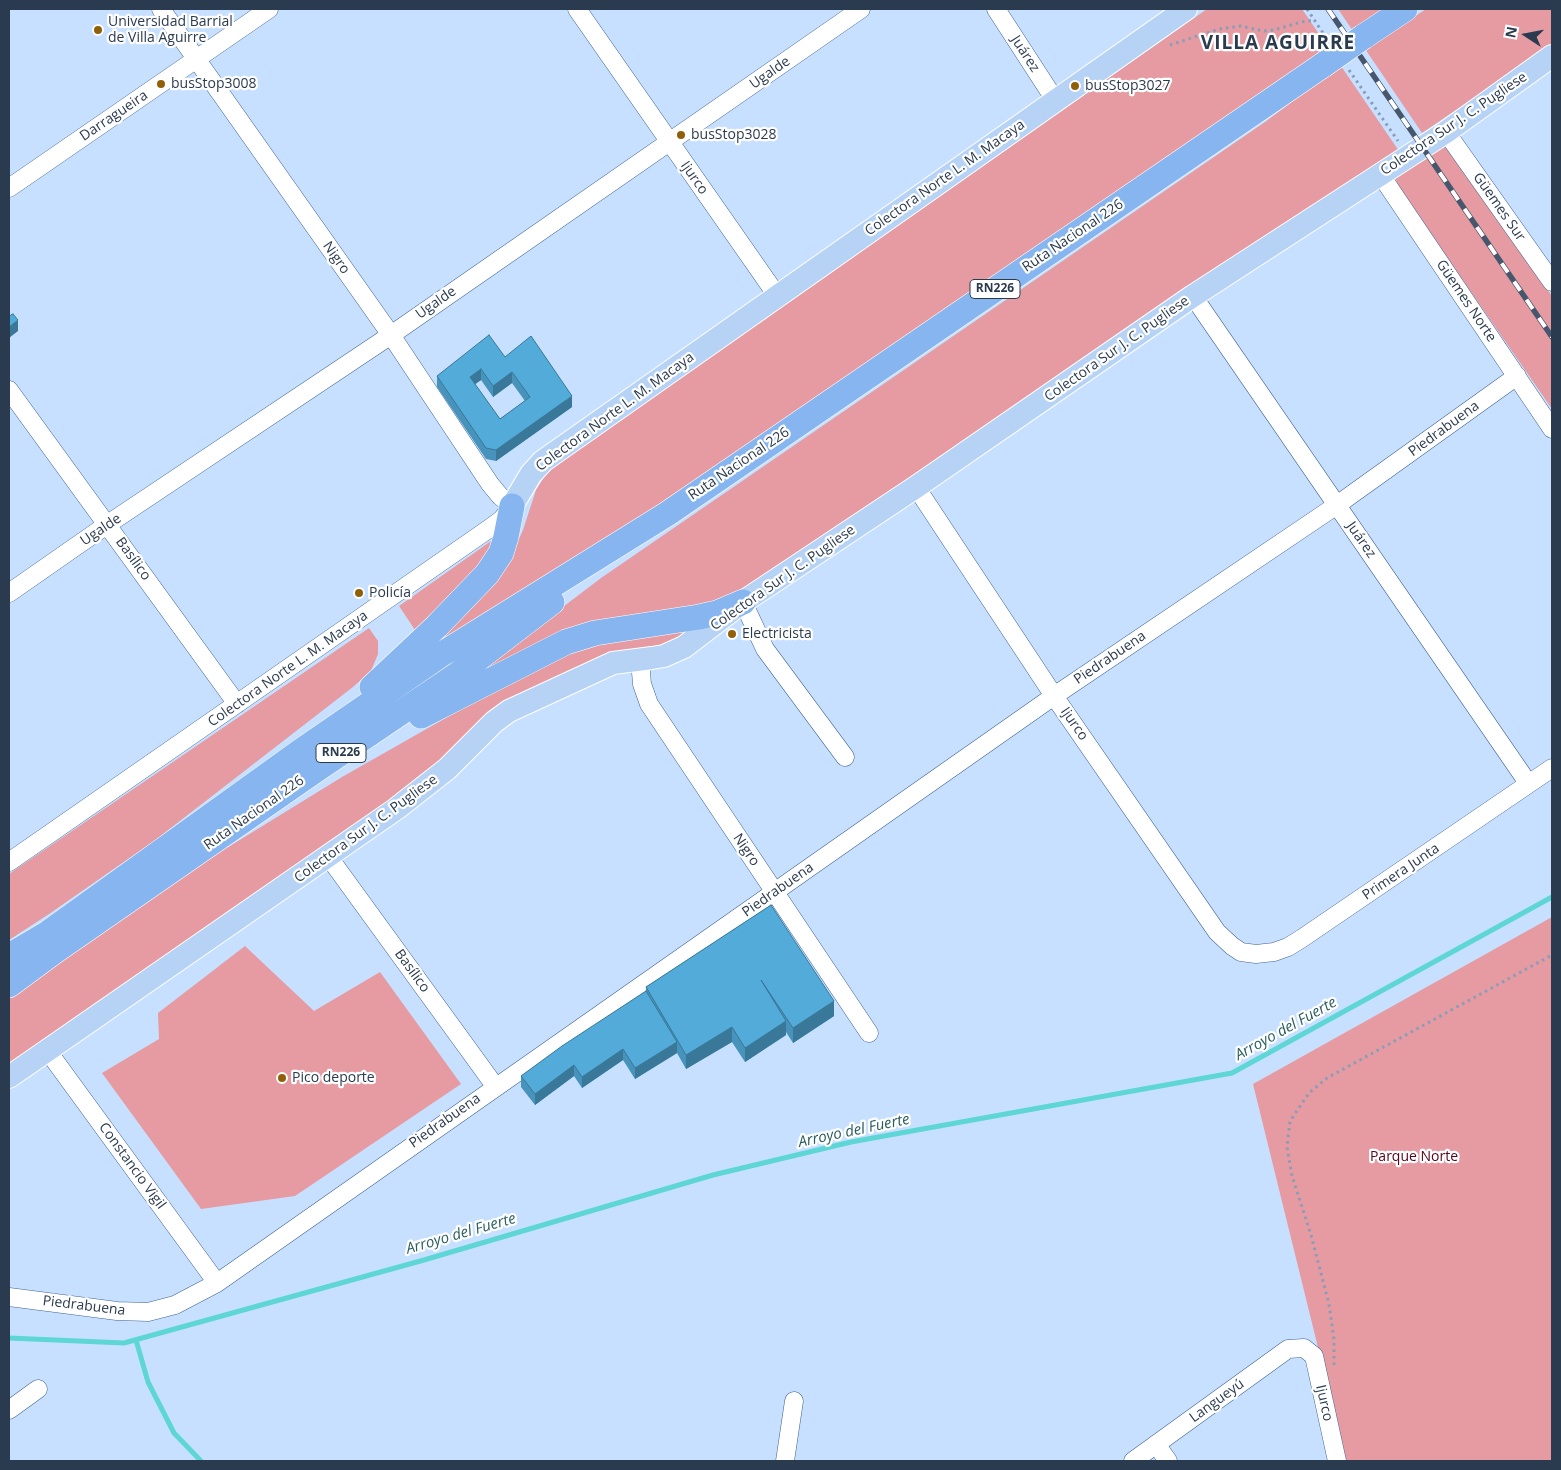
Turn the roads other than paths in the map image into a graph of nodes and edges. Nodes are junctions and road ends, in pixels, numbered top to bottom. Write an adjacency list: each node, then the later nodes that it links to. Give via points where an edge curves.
1 (161, 9): 9 (street, Nigro)
2 (268, 9): 9 (street, Darragueira)
3 (577, 9): 12 (street, Ijurco)
4 (861, 9): 12 (street, Ugalde)
5 (996, 9): 10 (street, Juárez)
6 (1186, 9): 10 (main road, Colectora Norte L. M. Macaya)
7 (1405, 9): 25 (highway, Ruta Nacional 226 / RN226, bridge)
8 (1552, 56): 11 (main road, Colectora Sur J. C. Pugliese)
9 (196, 59): 14 (street, Darragueira); 18 (street, Nigro)
10 (1055, 100): 17 (main road, Colectora Norte L. M. Macaya)
11 (1446, 132): 13 (main road, Colectora Sur J. C. Pugliese); 15 (street, Güemes Sur)
12 (670, 143): 17 (street, Ijurco); 18 (street, Ugalde)
13 (1380, 174): 16 (main road, Colectora Sur J. C. Pugliese); 19 (street, Güemes Norte)
14 (9, 188)
15 (1552, 282)
16 (1193, 296): 22 (main road, Colectora Sur J. C. Pugliese); 24 (street, Juárez)
17 (778, 297): 23 (main road, Colectora Norte L. M. Macaya, via 543,461 531,474)
18 (391, 335): 23 (street, Nigro, via 490,484); 26 (street, Ugalde)
19 (1517, 376): 21 (street, Güemes Norte); 24 (street, Piedrabuena)
20 (9, 390): 26 (street, Basílico)
21 (1552, 429)
22 (916, 487): 28 (main road, Colectora Sur J. C. Pugliese); 30 (street, Ijurco)
23 (512, 506): 31 (street, Colectora Norte L. M. Macaya, via 490,528); 32 (highway, via 501,554 487,574 431,631)
24 (1337, 506): 30 (street, Piedrabuena); 36 (street, Juárez)
25 (667, 514): 32 (highway, Ruta Nacional 226 / RN226, via 442,654); 35 (highway, Ruta Nacional 226 / RN226, via 458,674)
26 (108, 524): 27 (street, Ugalde); 31 (street, Basílico)
27 (9, 593)
28 (743, 602): 29 (main road, Colectora Sur J. C. Pugliese, via 684,647 664,656); 33 (street, via 765,649); 35 (highway, via 717,612 595,633 566,642)
29 (640, 660): 37 (main road, Colectora Sur J. C. Pugliese, via 601,667 509,711 447,770); 39 (street, Nigro, via 642,684 649,704)
30 (1054, 696): 39 (street, Piedrabuena); 40 (street, Ijurco, via 1217,932)
31 (238, 704): 38 (street, Colectora Norte L. M. Macaya)
32 (301, 750): 41 (highway, Ruta Nacional 226 / RN226, via 56,927)
33 (845, 757)
34 (1552, 768): 36 (street, Primera Junta)
35 (316, 770): 42 (highway, Ruta Nacional 226 / RN226)
36 (1528, 783): 40 (street, Primera Junta, via 1302,939 1274,952)
37 (328, 856): 44 (main road, Colectora Sur J. C. Pugliese); 46 (street, Basílico)
38 (9, 862)
39 (774, 892): 43 (street, Nigro); 46 (street, Piedrabuena)
40 (1241, 952)
41 (9, 956)
42 (9, 985)
43 (869, 1033)
44 (47, 1050): 45 (main road, Colectora Sur J. C. Pugliese); 47 (street, Constancio Vigil)
45 (9, 1077)
46 (495, 1086): 47 (street, Piedrabuena)
47 (217, 1282): 48 (street, Piedrabuena, via 175,1305 148,1312)
48 (9, 1296)
49 (1304, 1348): 53 (street, Langueyú, via 1288,1350); 57 (street, Ijurco, via 1314,1356)
50 (38, 1389): 52 (street)
51 (794, 1401): 54 (street)
52 (9, 1410)
53 (1156, 1444): 55 (street, Langueyú); 56 (street)
54 (785, 1461)
55 (1134, 1461)
56 (1168, 1461)
57 (1337, 1461)

